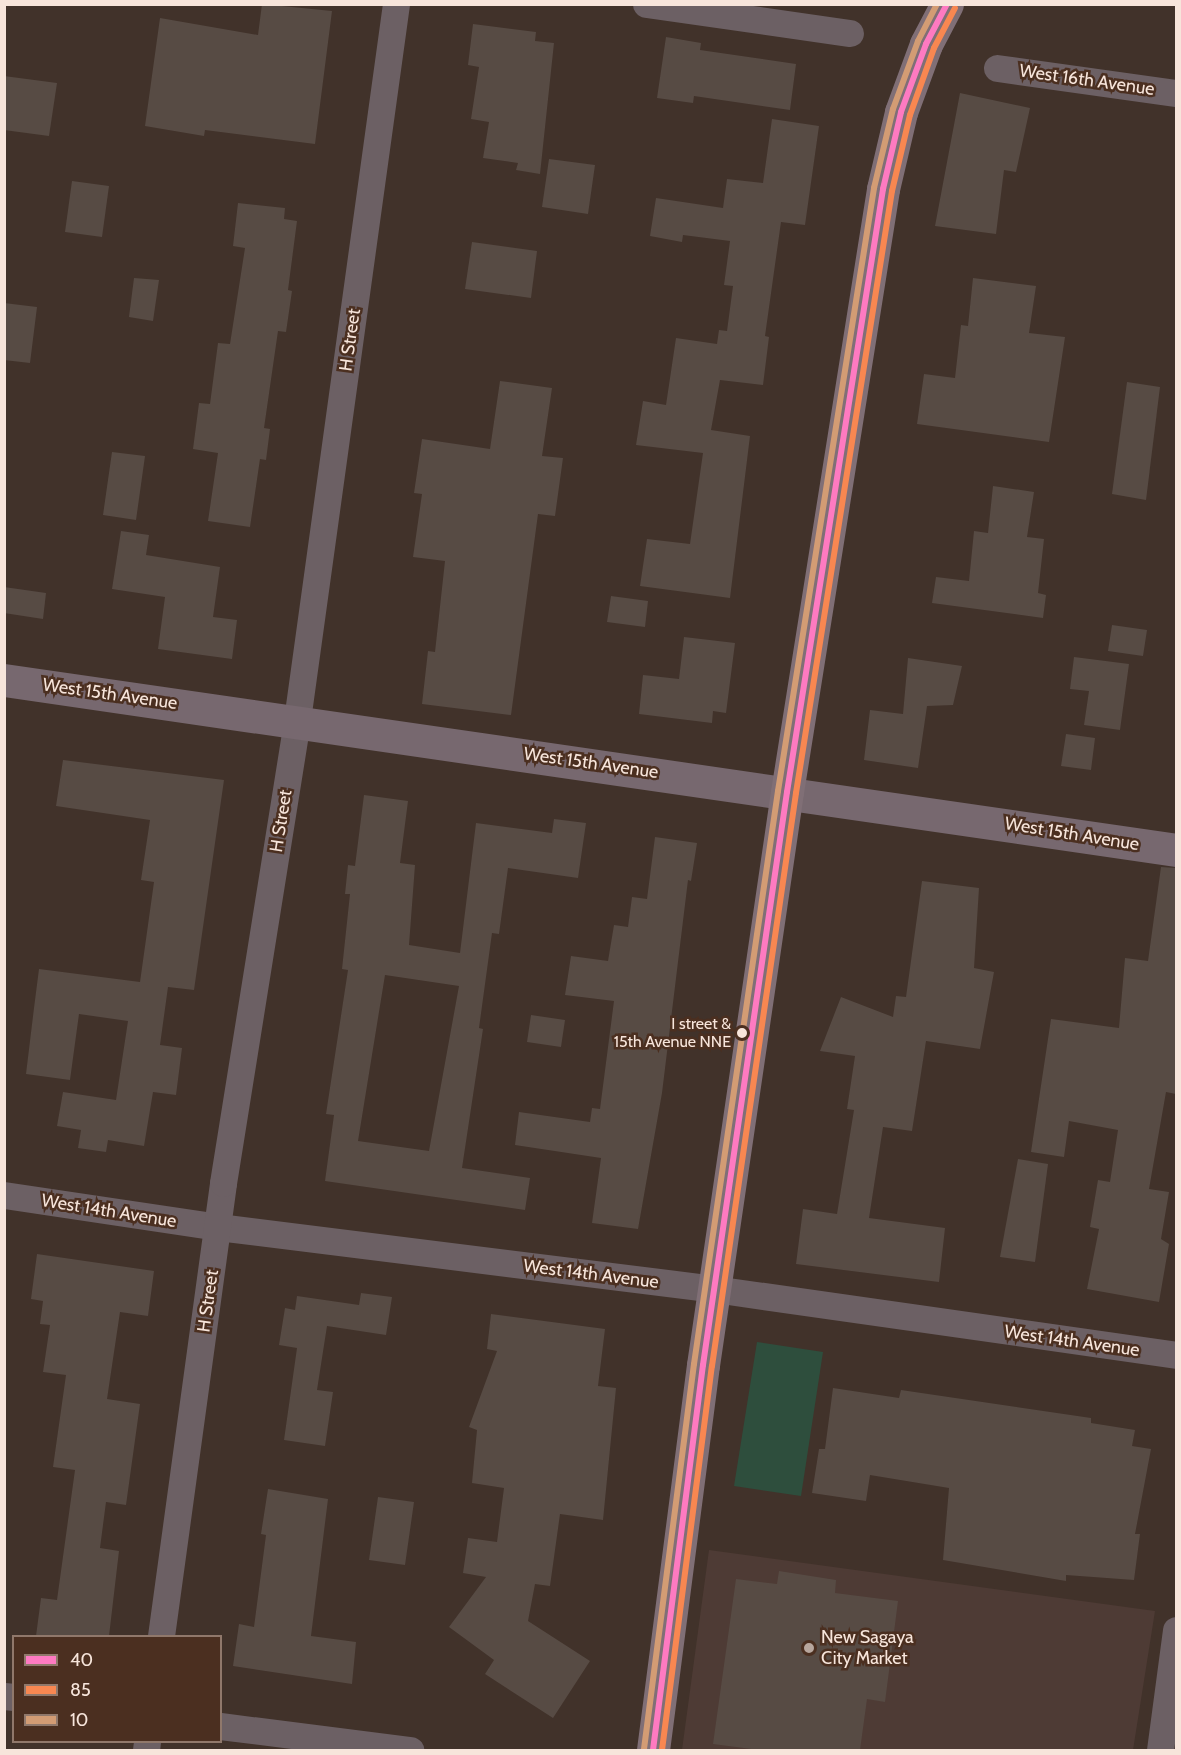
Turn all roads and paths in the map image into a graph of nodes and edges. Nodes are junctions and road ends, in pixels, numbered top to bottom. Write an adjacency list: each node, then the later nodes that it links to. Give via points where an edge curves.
1 (396, 4): 8 (street, H Street)
2 (646, 4): 4 (street)
3 (948, 4): 9 (main road, via 926,44 901,112 883,189)
4 (850, 33)
5 (998, 68): 6 (street, West 16th Avenue)
6 (1176, 93)
7 (4, 680): 8 (main road, West 15th Avenue)
8 (297, 720): 9 (main road, West 15th Avenue); 12 (street, H Street)
9 (787, 792): 10 (main road, West 15th Avenue); 13 (main road)
10 (1176, 850)
11 (4, 1195): 12 (street, West 14th Avenue)
12 (218, 1227): 13 (street, West 14th Avenue); 16 (street, H Street)
13 (714, 1289): 14 (street, West 14th Avenue); 19 (main road)
14 (1176, 1355)
15 (1176, 1630): 20 (street)
16 (161, 1635)
17 (222, 1726): 18 (street)
18 (410, 1750)
19 (652, 1750)
20 (1160, 1750)

